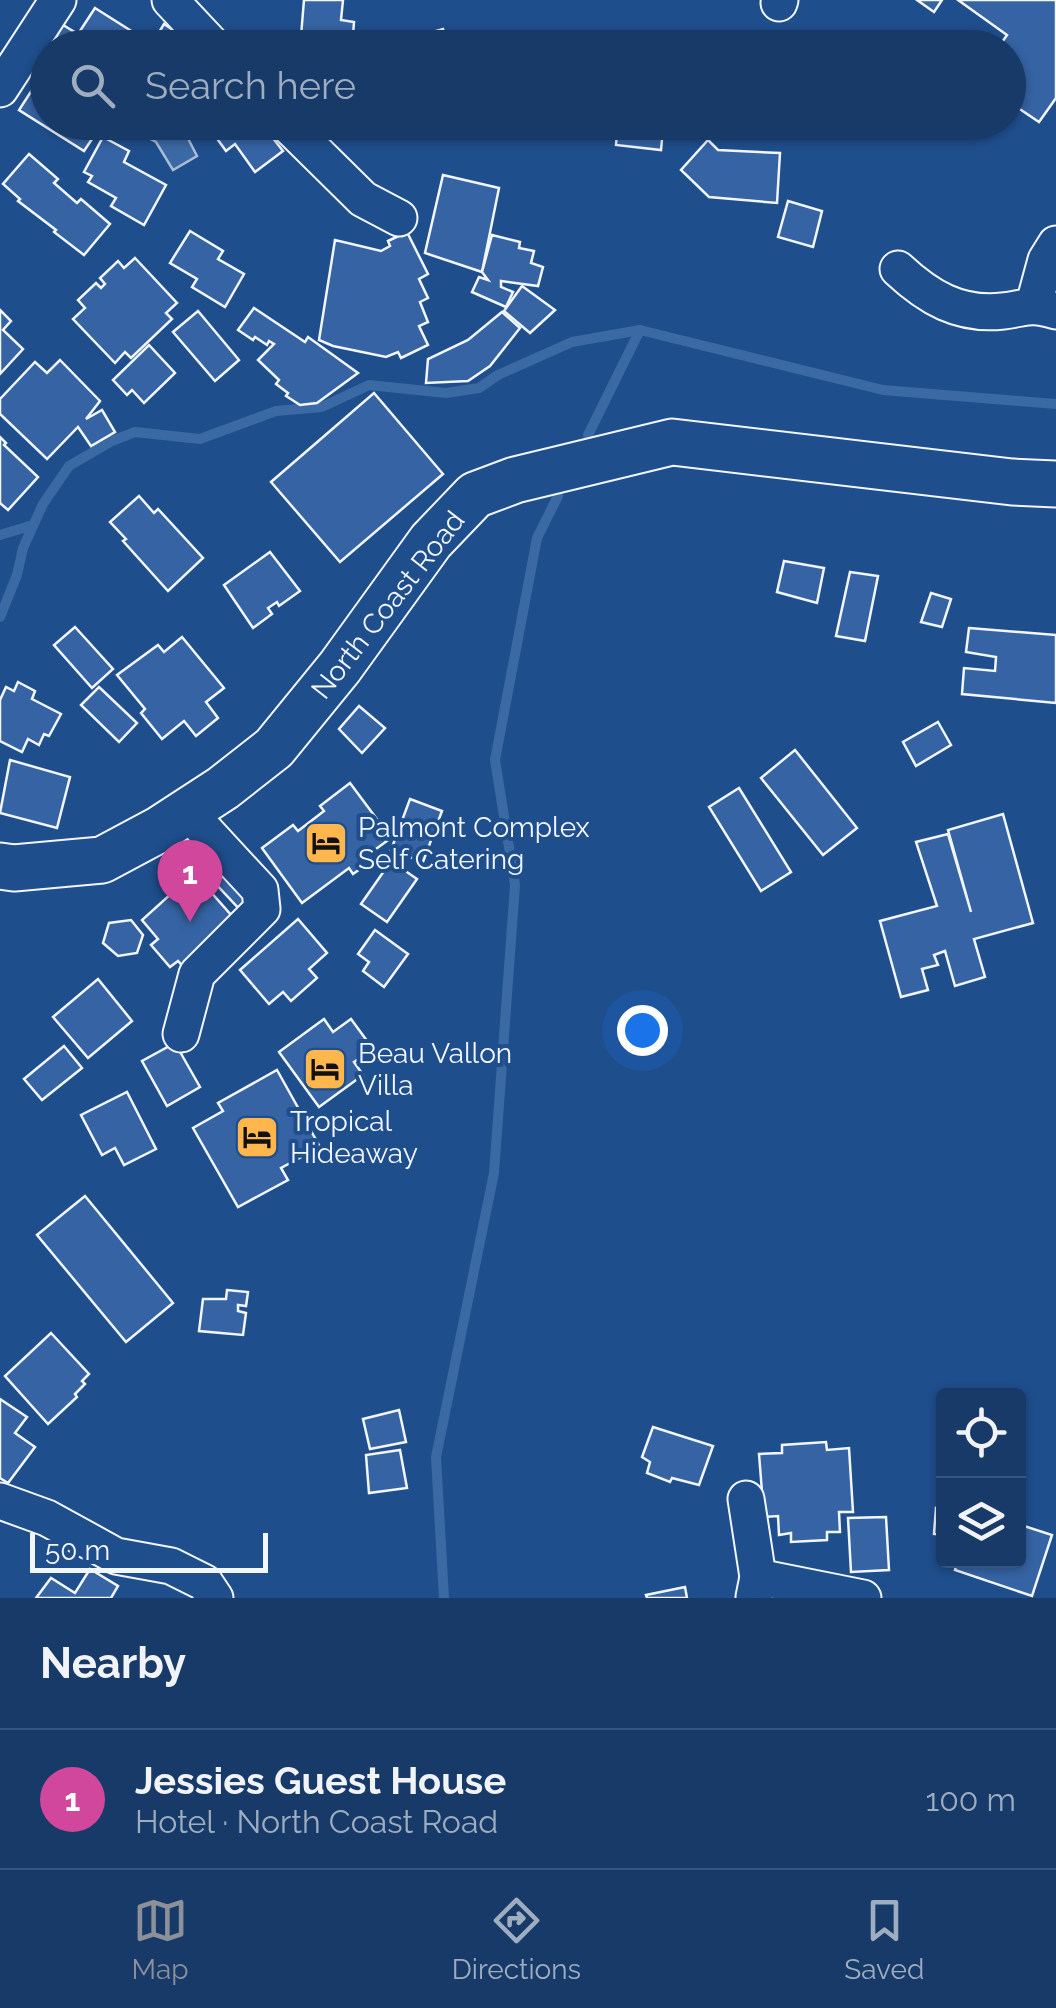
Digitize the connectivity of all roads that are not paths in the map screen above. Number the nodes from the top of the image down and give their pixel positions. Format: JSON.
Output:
{"nodes":[{"id":1,"x":58,"y":0,"type":"edge"},
{"id":2,"x":170,"y":0,"type":"edge"},
{"id":3,"x":38,"y":30,"type":"edge"},
{"id":4,"x":198,"y":30,"type":"edge"},
{"id":5,"x":30,"y":43,"type":"edge"},
{"id":6,"x":0,"y":89,"type":"edge"},
{"id":7,"x":303,"y":140,"type":"edge"},
{"id":8,"x":399,"y":218,"type":"dead end"},
{"id":9,"x":1056,"y":244,"type":"edge"},
{"id":10,"x":898,"y":268,"type":"dead end"},
{"id":11,"x":1045,"y":308,"type":"edge"},
{"id":12,"x":1056,"y":484,"type":"edge"},
{"id":13,"x":188,"y":811,"type":"junction"},
{"id":14,"x":0,"y":866,"type":"edge"},
{"id":15,"x":181,"y":1034,"type":"dead end"},
{"id":16,"x":746,"y":1499,"type":"dead end"},
{"id":17,"x":0,"y":1502,"type":"edge"},
{"id":18,"x":756,"y":1588,"type":"edge"},
{"id":19,"x":214,"y":1598,"type":"edge"},
{"id":20,"x":864,"y":1598,"type":"edge"}],
"edges":[{"from":1,"to":3,"type":"street"},
{"from":2,"to":4,"type":"street"},
{"from":5,"to":6,"type":"street"},
{"from":7,"to":8,"type":"street"},
{"from":9,"to":11,"type":"street"},
{"from":10,"to":11,"type":"street"},
{"from":12,"to":13,"type":"main road","name":"North Coast Road"},
{"from":13,"to":14,"type":"main road","name":"North Coast Road"},
{"from":13,"to":15,"type":"street"},
{"from":16,"to":18,"type":"street"},
{"from":17,"to":19,"type":"street"},
{"from":18,"to":20,"type":"street"}]}
